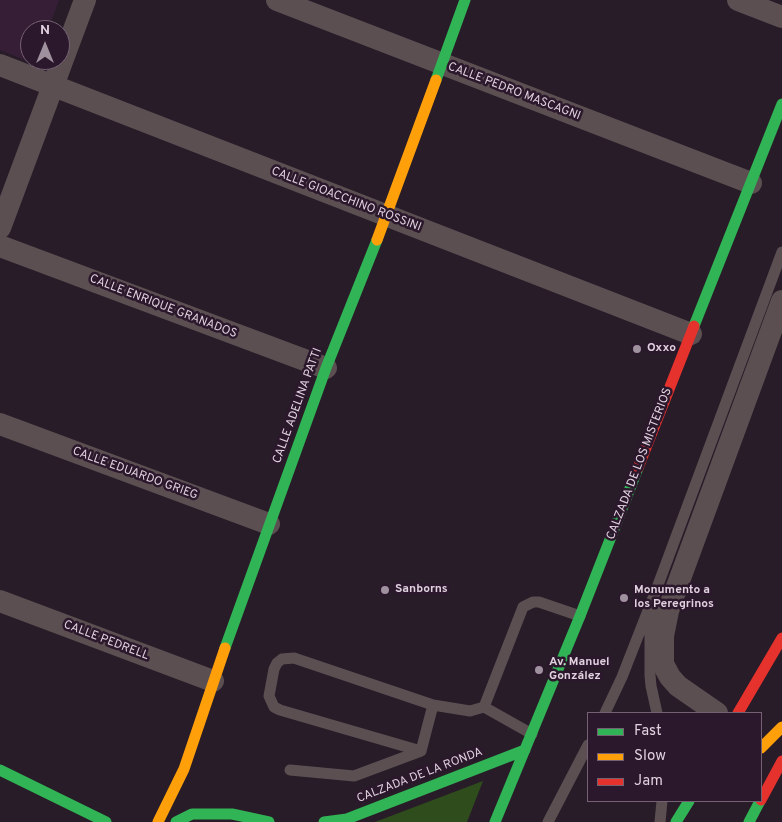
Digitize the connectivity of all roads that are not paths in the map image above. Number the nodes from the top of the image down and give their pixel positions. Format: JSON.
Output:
{"nodes":[{"id":1,"x":85,"y":0,"type":"edge"},
{"id":2,"x":277,"y":0,"type":"edge"},
{"id":3,"x":465,"y":0,"type":"edge"},
{"id":4,"x":738,"y":0,"type":"edge"},
{"id":5,"x":782,"y":17,"type":"edge"},
{"id":6,"x":442,"y":64,"type":"junction"},
{"id":7,"x":0,"y":65,"type":"edge"},
{"id":8,"x":53,"y":85,"type":"junction"},
{"id":9,"x":782,"y":104,"type":"edge"},
{"id":10,"x":751,"y":183,"type":"junction"},
{"id":11,"x":387,"y":216,"type":"junction"},
{"id":12,"x":0,"y":228,"type":"edge"},
{"id":13,"x":0,"y":246,"type":"edge"},
{"id":14,"x":782,"y":252,"type":"edge"},
{"id":15,"x":782,"y":301,"type":"edge"},
{"id":16,"x":691,"y":334,"type":"junction"},
{"id":17,"x":326,"y":368,"type":"junction"},
{"id":18,"x":0,"y":424,"type":"edge"},
{"id":19,"x":269,"y":524,"type":"junction"},
{"id":20,"x":658,"y":585,"type":"junction"},
{"id":21,"x":0,"y":601,"type":"edge"},
{"id":22,"x":580,"y":616,"type":"junction"},
{"id":23,"x":782,"y":638,"type":"edge"},
{"id":24,"x":213,"y":681,"type":"junction"},
{"id":25,"x":433,"y":705,"type":"junction"},
{"id":26,"x":484,"y":707,"type":"junction"},
{"id":27,"x":605,"y":712,"type":"edge"},
{"id":28,"x":657,"y":712,"type":"edge"},
{"id":29,"x":716,"y":712,"type":"edge"},
{"id":30,"x":739,"y":712,"type":"edge"},
{"id":31,"x":782,"y":727,"type":"edge"},
{"id":32,"x":532,"y":734,"type":"junction"},
{"id":33,"x":587,"y":747,"type":"edge"},
{"id":34,"x":762,"y":747,"type":"edge"},
{"id":35,"x":524,"y":750,"type":"junction"},
{"id":36,"x":421,"y":751,"type":"junction"},
{"id":37,"x":782,"y":761,"type":"edge"},
{"id":38,"x":0,"y":770,"type":"edge"},
{"id":39,"x":290,"y":770,"type":"dead end"},
{"id":40,"x":762,"y":798,"type":"edge"},
{"id":41,"x":662,"y":802,"type":"edge"},
{"id":42,"x":688,"y":802,"type":"edge"},
{"id":43,"x":697,"y":802,"type":"edge"},
{"id":44,"x":760,"y":802,"type":"edge"},
{"id":45,"x":679,"y":818,"type":"edge"},
{"id":46,"x":106,"y":822,"type":"edge"},
{"id":47,"x":158,"y":822,"type":"edge"},
{"id":48,"x":176,"y":822,"type":"edge"},
{"id":49,"x":269,"y":822,"type":"edge"},
{"id":50,"x":324,"y":822,"type":"edge"},
{"id":51,"x":495,"y":822,"type":"edge"},
{"id":52,"x":548,"y":822,"type":"edge"},
{"id":53,"x":660,"y":822,"type":"edge"},
{"id":54,"x":749,"y":822,"type":"edge"}],
"edges":[{"from":1,"to":8,"type":"street"},
{"from":2,"to":6,"type":"street","name":"CALLE PEDRO MASCAGNI"},
{"from":3,"to":6,"type":"street","name":"CALLE ADELINA PATTI"},
{"from":4,"to":5,"type":"street"},
{"from":6,"to":10,"type":"street","name":"CALLE PEDRO MASCAGNI"},
{"from":6,"to":11,"type":"street","name":"CALLE ADELINA PATTI"},
{"from":7,"to":8,"type":"street","name":"CALLE GIOACCHINO ROSSINI"},
{"from":8,"to":11,"type":"street","name":"CALLE GIOACCHINO ROSSINI"},
{"from":8,"to":12,"type":"street"},
{"from":9,"to":10,"type":"street","name":"CALZADA DE LOS MISTERIOS"},
{"from":10,"to":16,"type":"street","name":"CALZADA DE LOS MISTERIOS"},
{"from":11,"to":16,"type":"street","name":"CALLE GIOACCHINO ROSSINI"},
{"from":11,"to":17,"type":"street","name":"CALLE ADELINA PATTI"},
{"from":13,"to":17,"type":"street","name":"CALLE ENRIQUE GRANADOS"},
{"from":14,"to":20,"type":"lane"},
{"from":15,"to":29,"type":"street"},
{"from":16,"to":22,"type":"street","name":"CALZADA DE LOS MISTERIOS"},
{"from":17,"to":19,"type":"street","name":"CALLE ADELINA PATTI"},
{"from":18,"to":19,"type":"street","name":"CALLE EDUARDO GRIEG"},
{"from":19,"to":24,"type":"street","name":"CALLE ADELINA PATTI"},
{"from":20,"to":27,"type":"lane"},
{"from":20,"to":28,"type":"lane"},
{"from":21,"to":24,"type":"street","name":"CALLE PEDRELL"},
{"from":22,"to":26,"type":"lane"},
{"from":22,"to":32,"type":"street","name":"CALZADA DE LOS MISTERIOS"},
{"from":23,"to":30,"type":"street"},
{"from":24,"to":47,"type":"street","name":"CALLE ADELINA PATTI"},
{"from":25,"to":26,"type":"lane"},
{"from":25,"to":36,"type":"lane"},
{"from":25,"to":36,"type":"lane"},
{"from":26,"to":32,"type":"lane"},
{"from":31,"to":34,"type":"street"},
{"from":32,"to":35,"type":"street","name":"CALZADA DE LOS MISTERIOS"},
{"from":33,"to":52,"type":"lane"},
{"from":35,"to":50,"type":"street","name":"CALZADA DE LA RONDA"},
{"from":35,"to":51,"type":"street","name":"CALZADA DE LOS MISTERIOS"},
{"from":36,"to":39,"type":"lane"},
{"from":37,"to":40,"type":"street"},
{"from":38,"to":46,"type":"street"},
{"from":41,"to":53,"type":"lane"},
{"from":42,"to":45,"type":"street"},
{"from":43,"to":45,"type":"street"},
{"from":44,"to":54,"type":"street"},
{"from":48,"to":49,"type":"street"}]}
